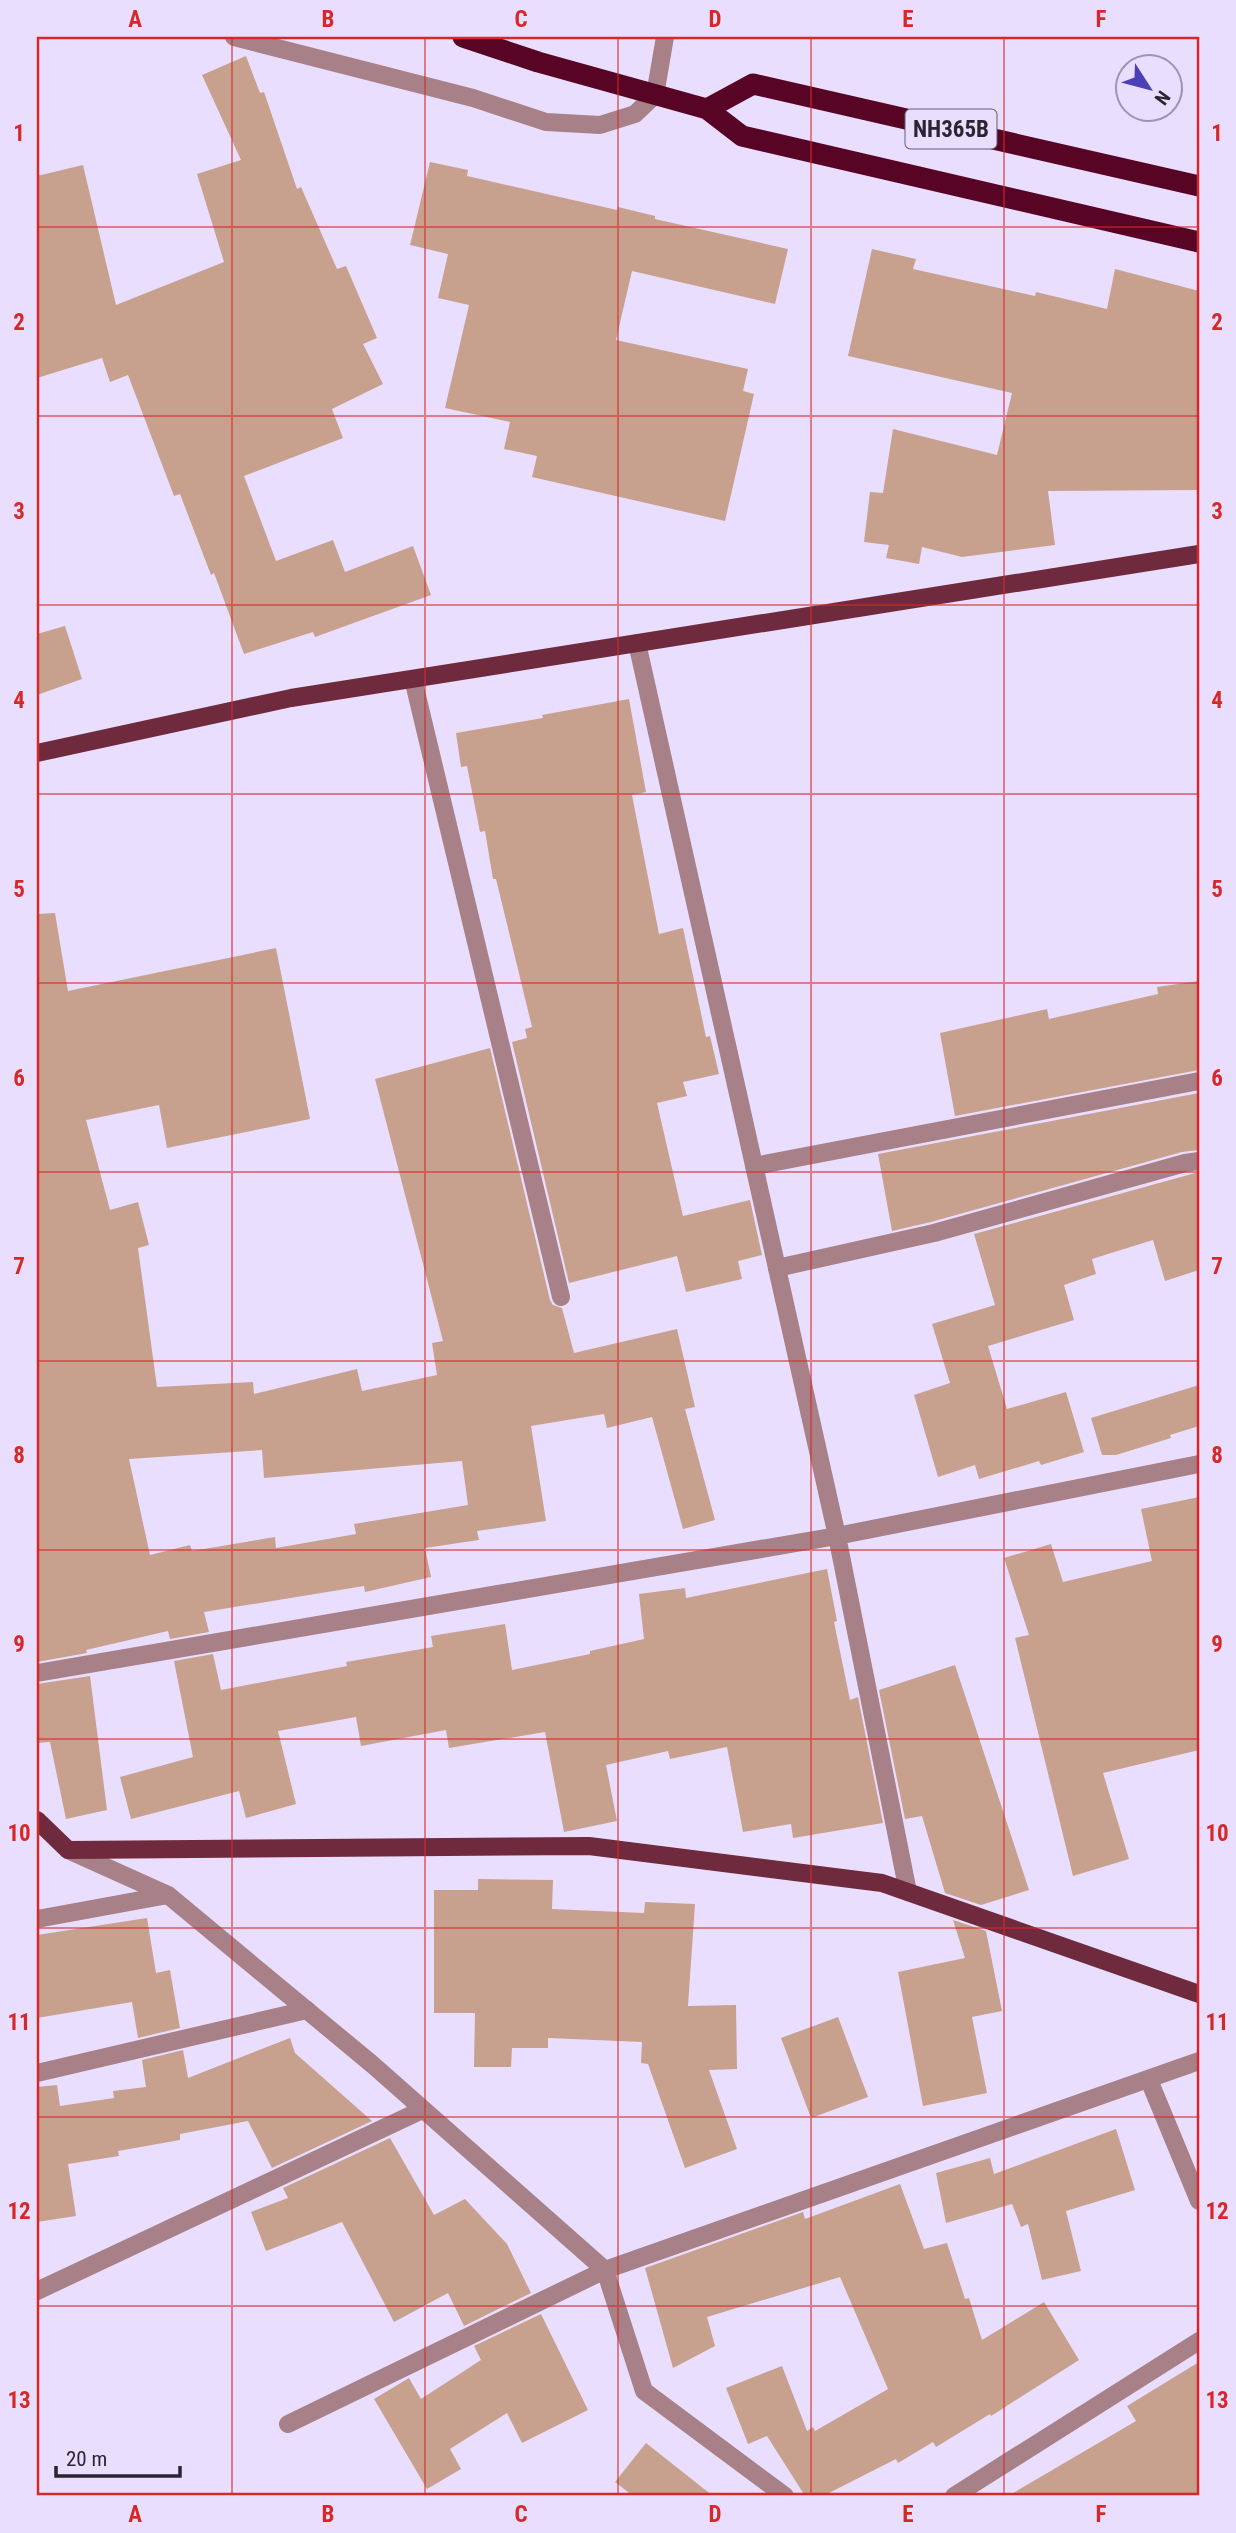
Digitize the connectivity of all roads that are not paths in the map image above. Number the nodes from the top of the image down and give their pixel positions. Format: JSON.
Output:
{"nodes":[{"id":1,"x":234,"y":37,"type":"edge"},
{"id":2,"x":463,"y":37,"type":"edge"},
{"id":3,"x":665,"y":37,"type":"edge"},
{"id":4,"x":655,"y":95,"type":"junction"},
{"id":5,"x":707,"y":109,"type":"junction"},
{"id":6,"x":1199,"y":186,"type":"edge"},
{"id":7,"x":1199,"y":242,"type":"edge"},
{"id":8,"x":1199,"y":554,"type":"edge"},
{"id":9,"x":637,"y":643,"type":"junction"},
{"id":10,"x":414,"y":679,"type":"junction"},
{"id":11,"x":37,"y":752,"type":"edge"},
{"id":12,"x":1199,"y":1081,"type":"edge"},
{"id":13,"x":1199,"y":1161,"type":"edge"},
{"id":14,"x":754,"y":1166,"type":"junction"},
{"id":15,"x":777,"y":1268,"type":"junction"},
{"id":16,"x":561,"y":1297,"type":"dead end"},
{"id":17,"x":1199,"y":1464,"type":"edge"},
{"id":18,"x":837,"y":1536,"type":"junction"},
{"id":19,"x":37,"y":1673,"type":"edge"},
{"id":20,"x":37,"y":1819,"type":"edge"},
{"id":21,"x":68,"y":1850,"type":"junction"},
{"id":22,"x":908,"y":1892,"type":"junction"},
{"id":23,"x":168,"y":1895,"type":"junction"},
{"id":24,"x":37,"y":1919,"type":"edge"},
{"id":25,"x":1199,"y":1994,"type":"edge"},
{"id":26,"x":307,"y":2010,"type":"junction"},
{"id":27,"x":1199,"y":2061,"type":"edge"},
{"id":28,"x":37,"y":2073,"type":"edge"},
{"id":29,"x":1149,"y":2080,"type":"junction"},
{"id":30,"x":422,"y":2110,"type":"junction"},
{"id":31,"x":1199,"y":2201,"type":"edge"},
{"id":32,"x":605,"y":2270,"type":"junction"},
{"id":33,"x":37,"y":2291,"type":"edge"},
{"id":34,"x":1199,"y":2341,"type":"edge"},
{"id":35,"x":288,"y":2424,"type":"dead end"},
{"id":36,"x":785,"y":2496,"type":"edge"},
{"id":37,"x":954,"y":2496,"type":"edge"}],
"edges":[{"from":1,"to":4,"type":"street"},
{"from":2,"to":4,"type":"highway"},
{"from":3,"to":4,"type":"street"},
{"from":4,"to":5,"type":"highway"},
{"from":5,"to":6,"type":"highway","number":"NH365B"},
{"from":5,"to":7,"type":"highway"},
{"from":8,"to":9,"type":"main road"},
{"from":9,"to":10,"type":"main road"},
{"from":9,"to":14,"type":"street"},
{"from":10,"to":11,"type":"main road"},
{"from":10,"to":16,"type":"street"},
{"from":12,"to":14,"type":"street"},
{"from":13,"to":15,"type":"street"},
{"from":14,"to":15,"type":"street"},
{"from":15,"to":18,"type":"street"},
{"from":17,"to":18,"type":"street"},
{"from":18,"to":19,"type":"street"},
{"from":18,"to":22,"type":"street"},
{"from":20,"to":21,"type":"main road"},
{"from":21,"to":22,"type":"main road"},
{"from":21,"to":23,"type":"street"},
{"from":22,"to":25,"type":"main road"},
{"from":23,"to":24,"type":"street"},
{"from":23,"to":26,"type":"street"},
{"from":26,"to":28,"type":"street"},
{"from":26,"to":30,"type":"street"},
{"from":27,"to":29,"type":"street"},
{"from":29,"to":31,"type":"street"},
{"from":29,"to":32,"type":"street"},
{"from":30,"to":32,"type":"street"},
{"from":30,"to":33,"type":"street"},
{"from":32,"to":35,"type":"street"},
{"from":32,"to":36,"type":"street"},
{"from":34,"to":37,"type":"street"}]}
